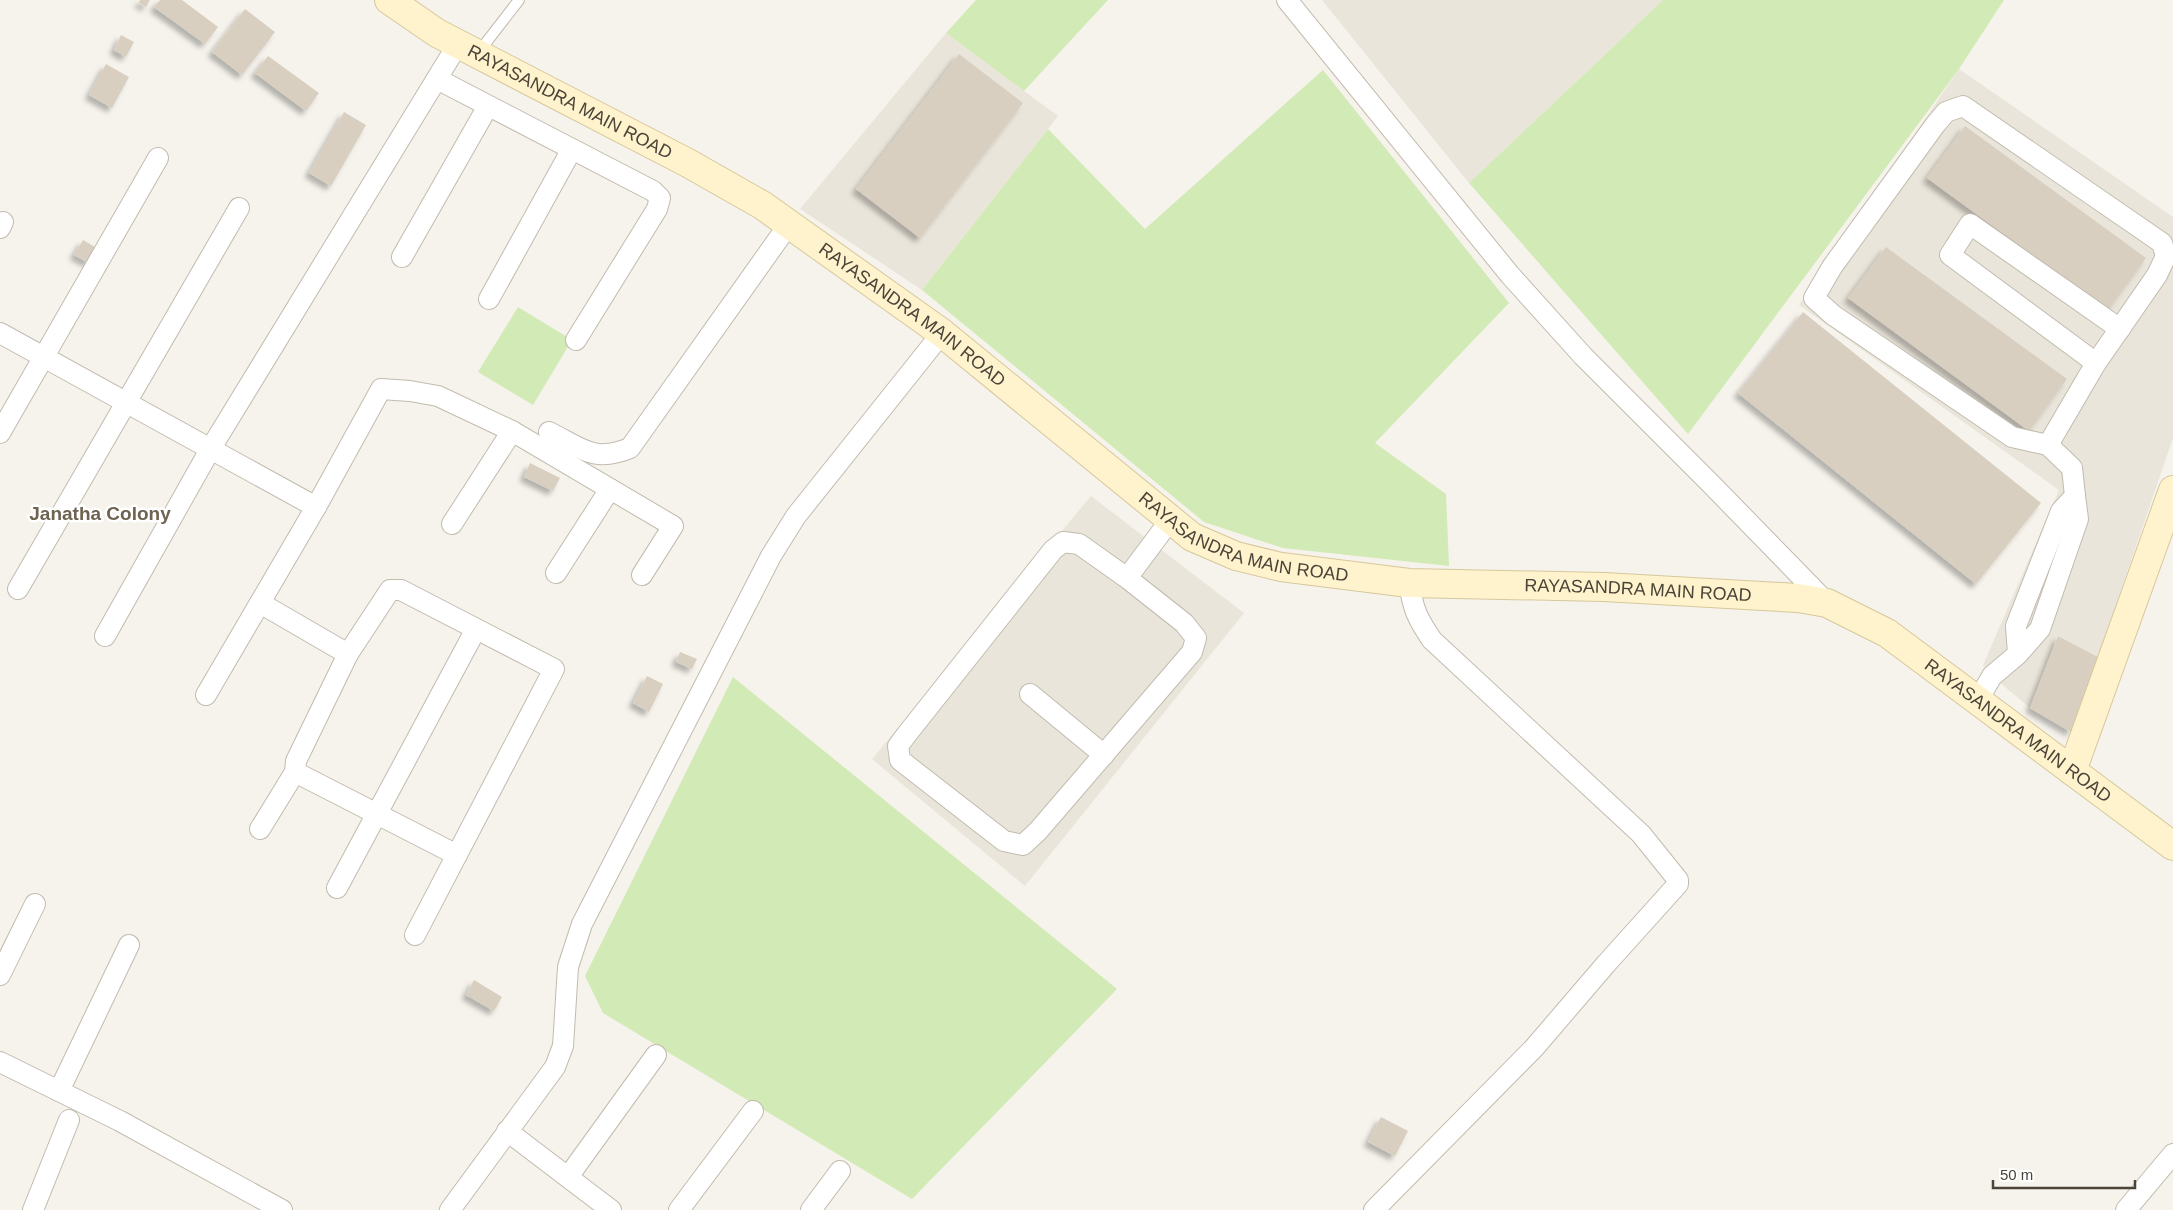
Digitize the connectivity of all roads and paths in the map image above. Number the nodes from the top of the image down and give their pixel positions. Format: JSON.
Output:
{"nodes":[{"id":1,"x":389,"y":0,"type":"edge"},
{"id":2,"x":519,"y":0,"type":"edge"},
{"id":3,"x":1287,"y":0,"type":"edge"},
{"id":4,"x":468,"y":49,"type":"junction"},
{"id":5,"x":436,"y":79,"type":"junction"},
{"id":6,"x":488,"y":106,"type":"junction"},
{"id":7,"x":572,"y":149,"type":"junction"},
{"id":8,"x":158,"y":158,"type":"dead end"},
{"id":9,"x":239,"y":208,"type":"dead end"},
{"id":10,"x":789,"y":224,"type":"junction"},
{"id":11,"x":402,"y":257,"type":"dead end"},
{"id":12,"x":489,"y":299,"type":"dead end"},
{"id":13,"x":2120,"y":329,"type":"junction"},
{"id":14,"x":0,"y":332,"type":"edge"},
{"id":15,"x":942,"y":333,"type":"junction"},
{"id":16,"x":576,"y":340,"type":"dead end"},
{"id":17,"x":43,"y":355,"type":"junction"},
{"id":18,"x":2096,"y":363,"type":"junction"},
{"id":19,"x":127,"y":401,"type":"junction"},
{"id":20,"x":512,"y":431,"type":"junction"},
{"id":21,"x":549,"y":432,"type":"dead end"},
{"id":22,"x":0,"y":433,"type":"edge"},
{"id":23,"x":2048,"y":445,"type":"junction"},
{"id":24,"x":211,"y":448,"type":"junction"},
{"id":25,"x":610,"y":489,"type":"junction"},
{"id":26,"x":2173,"y":490,"type":"edge"},
{"id":27,"x":316,"y":507,"type":"junction"},
{"id":28,"x":1171,"y":519,"type":"junction"},
{"id":29,"x":452,"y":524,"type":"dead end"},
{"id":30,"x":556,"y":573,"type":"dead end"},
{"id":31,"x":642,"y":575,"type":"dead end"},
{"id":32,"x":1127,"y":578,"type":"junction"},
{"id":33,"x":1409,"y":583,"type":"junction"},
{"id":34,"x":18,"y":589,"type":"dead end"},
{"id":35,"x":260,"y":604,"type":"junction"},
{"id":36,"x":1828,"y":604,"type":"junction"},
{"id":37,"x":476,"y":628,"type":"junction"},
{"id":38,"x":106,"y":636,"type":"dead end"},
{"id":39,"x":348,"y":654,"type":"junction"},
{"id":40,"x":1030,"y":694,"type":"dead end"},
{"id":41,"x":206,"y":695,"type":"dead end"},
{"id":42,"x":1978,"y":700,"type":"junction"},
{"id":43,"x":1104,"y":755,"type":"junction"},
{"id":44,"x":2072,"y":770,"type":"junction"},
{"id":45,"x":295,"y":772,"type":"junction"},
{"id":46,"x":377,"y":814,"type":"junction"},
{"id":47,"x":260,"y":829,"type":"dead end"},
{"id":48,"x":2173,"y":846,"type":"edge"},
{"id":49,"x":457,"y":854,"type":"junction"},
{"id":50,"x":338,"y":888,"type":"dead end"},
{"id":51,"x":35,"y":904,"type":"dead end"},
{"id":52,"x":415,"y":935,"type":"dead end"},
{"id":53,"x":129,"y":945,"type":"dead end"},
{"id":54,"x":0,"y":975,"type":"edge"},
{"id":55,"x":656,"y":1055,"type":"dead end"},
{"id":56,"x":0,"y":1062,"type":"edge"},
{"id":57,"x":59,"y":1091,"type":"junction"},
{"id":58,"x":753,"y":1111,"type":"dead end"},
{"id":59,"x":69,"y":1120,"type":"dead end"},
{"id":60,"x":507,"y":1131,"type":"junction"},
{"id":61,"x":2173,"y":1154,"type":"edge"},
{"id":62,"x":840,"y":1171,"type":"dead end"},
{"id":63,"x":568,"y":1177,"type":"junction"},
{"id":64,"x":33,"y":1210,"type":"edge"},
{"id":65,"x":282,"y":1210,"type":"edge"},
{"id":66,"x":450,"y":1210,"type":"edge"},
{"id":67,"x":611,"y":1210,"type":"edge"},
{"id":68,"x":679,"y":1210,"type":"edge"},
{"id":69,"x":811,"y":1210,"type":"edge"},
{"id":70,"x":1374,"y":1210,"type":"edge"},
{"id":71,"x":2126,"y":1210,"type":"edge"}],
"edges":[{"from":1,"to":4,"type":"street","name":"RAYASANDRA MAIN ROAD"},
{"from":2,"to":4,"type":"lane"},
{"from":3,"to":36,"type":"street"},
{"from":4,"to":5,"type":"street"},
{"from":4,"to":10,"type":"street","name":"RAYASANDRA MAIN ROAD"},
{"from":5,"to":6,"type":"street"},
{"from":5,"to":24,"type":"street"},
{"from":6,"to":7,"type":"street"},
{"from":6,"to":11,"type":"street"},
{"from":7,"to":12,"type":"street"},
{"from":7,"to":16,"type":"street"},
{"from":8,"to":17,"type":"street"},
{"from":9,"to":19,"type":"street"},
{"from":10,"to":15,"type":"street","name":"RAYASANDRA MAIN ROAD"},
{"from":10,"to":21,"type":"street"},
{"from":13,"to":18,"type":"street"},
{"from":13,"to":18,"type":"street"},
{"from":13,"to":23,"type":"street"},
{"from":14,"to":17,"type":"street"},
{"from":15,"to":28,"type":"street","name":"RAYASANDRA MAIN ROAD"},
{"from":15,"to":60,"type":"street"},
{"from":17,"to":19,"type":"street"},
{"from":17,"to":22,"type":"street"},
{"from":18,"to":23,"type":"street"},
{"from":19,"to":24,"type":"street"},
{"from":19,"to":34,"type":"street"},
{"from":20,"to":25,"type":"street"},
{"from":20,"to":27,"type":"street"},
{"from":20,"to":29,"type":"street"},
{"from":23,"to":42,"type":"street"},
{"from":24,"to":27,"type":"street"},
{"from":24,"to":38,"type":"street"},
{"from":25,"to":30,"type":"street"},
{"from":25,"to":31,"type":"street"},
{"from":26,"to":44,"type":"street"},
{"from":27,"to":35,"type":"street"},
{"from":28,"to":32,"type":"street"},
{"from":28,"to":33,"type":"street","name":"RAYASANDRA MAIN ROAD"},
{"from":32,"to":43,"type":"street"},
{"from":32,"to":43,"type":"street"},
{"from":33,"to":36,"type":"street","name":"RAYASANDRA MAIN ROAD"},
{"from":33,"to":70,"type":"street"},
{"from":35,"to":39,"type":"street"},
{"from":35,"to":41,"type":"street"},
{"from":36,"to":42,"type":"street","name":"RAYASANDRA MAIN ROAD"},
{"from":37,"to":39,"type":"street"},
{"from":37,"to":46,"type":"street"},
{"from":37,"to":49,"type":"street"},
{"from":39,"to":45,"type":"street"},
{"from":40,"to":43,"type":"street"},
{"from":42,"to":44,"type":"street","name":"RAYASANDRA MAIN ROAD"},
{"from":44,"to":48,"type":"street","name":"RAYASANDRA MAIN ROAD"},
{"from":45,"to":46,"type":"street"},
{"from":45,"to":47,"type":"street"},
{"from":46,"to":49,"type":"street"},
{"from":46,"to":50,"type":"street"},
{"from":49,"to":52,"type":"street"},
{"from":51,"to":54,"type":"street"},
{"from":53,"to":57,"type":"street"},
{"from":55,"to":63,"type":"street"},
{"from":56,"to":57,"type":"street"},
{"from":57,"to":65,"type":"street"},
{"from":58,"to":68,"type":"street"},
{"from":59,"to":64,"type":"street"},
{"from":60,"to":63,"type":"street"},
{"from":60,"to":66,"type":"street"},
{"from":61,"to":71,"type":"street"},
{"from":62,"to":69,"type":"street"},
{"from":63,"to":67,"type":"street"}]}
